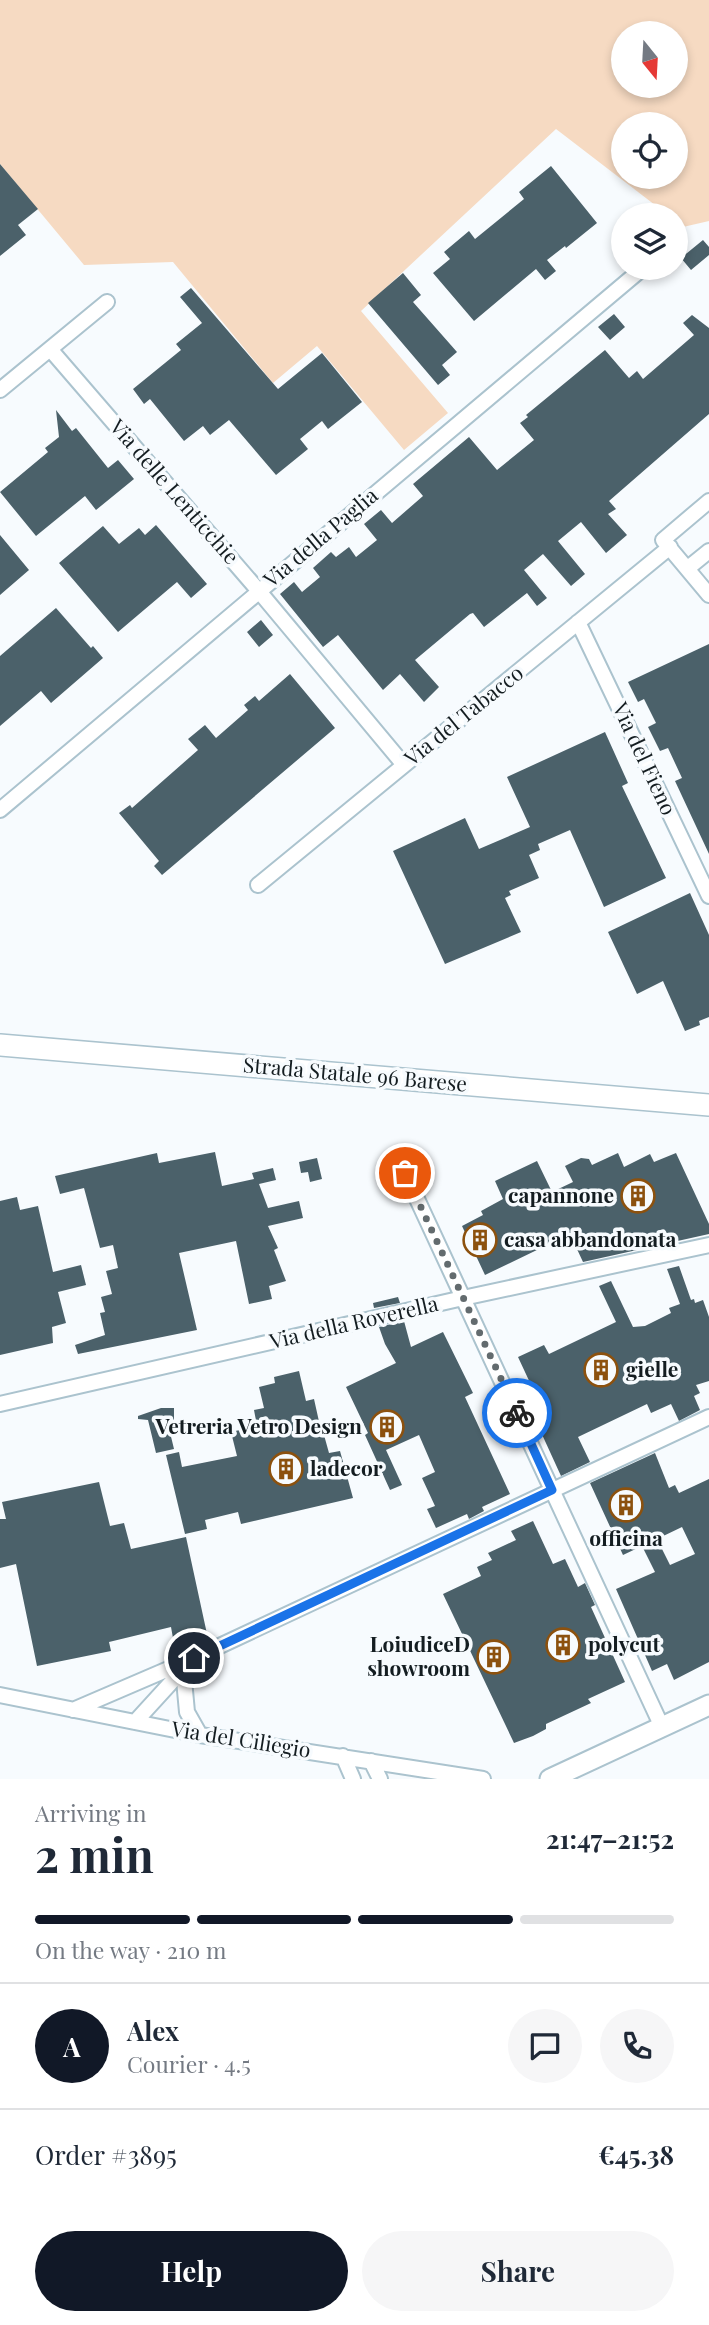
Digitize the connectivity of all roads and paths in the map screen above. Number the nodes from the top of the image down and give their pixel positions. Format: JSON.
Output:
{"nodes":[{"id":1,"x":629,"y":280,"type":"edge"},
{"id":2,"x":107,"y":302,"type":"dead end"},
{"id":3,"x":50,"y":349,"type":"junction"},
{"id":4,"x":0,"y":390,"type":"edge"},
{"id":5,"x":709,"y":501,"type":"edge"},
{"id":6,"x":666,"y":544,"type":"junction"},
{"id":7,"x":709,"y":551,"type":"edge"},
{"id":8,"x":688,"y":568,"type":"junction"},
{"id":9,"x":258,"y":590,"type":"junction"},
{"id":10,"x":709,"y":595,"type":"edge"},
{"id":11,"x":579,"y":622,"type":"junction"},
{"id":12,"x":404,"y":765,"type":"junction"},
{"id":13,"x":0,"y":810,"type":"edge"},
{"id":14,"x":258,"y":885,"type":"dead end"},
{"id":15,"x":709,"y":896,"type":"edge"},
{"id":16,"x":0,"y":1045,"type":"edge"},
{"id":17,"x":709,"y":1105,"type":"edge"},
{"id":18,"x":405,"y":1173,"type":"dead end"},
{"id":19,"x":709,"y":1245,"type":"edge"},
{"id":20,"x":463,"y":1298,"type":"junction"},
{"id":21,"x":0,"y":1404,"type":"edge"},
{"id":22,"x":709,"y":1417,"type":"edge"},
{"id":23,"x":552,"y":1490,"type":"junction"},
{"id":24,"x":194,"y":1658,"type":"junction"},
{"id":25,"x":183,"y":1670,"type":"junction"},
{"id":26,"x":0,"y":1695,"type":"edge"},
{"id":27,"x":709,"y":1705,"type":"edge"},
{"id":28,"x":73,"y":1710,"type":"junction"},
{"id":29,"x":135,"y":1722,"type":"junction"},
{"id":30,"x":662,"y":1727,"type":"junction"},
{"id":31,"x":200,"y":1735,"type":"junction"},
{"id":32,"x":343,"y":1756,"type":"junction"},
{"id":33,"x":371,"y":1761,"type":"junction"},
{"id":34,"x":577,"y":1773,"type":"edge"},
{"id":35,"x":353,"y":1779,"type":"edge"},
{"id":36,"x":380,"y":1779,"type":"edge"},
{"id":37,"x":483,"y":1779,"type":"edge"},
{"id":38,"x":550,"y":1779,"type":"edge"}],
"edges":[{"from":1,"to":9,"type":"street","name":"Via della Paglia"},
{"from":2,"to":3,"type":"street"},
{"from":3,"to":4,"type":"street"},
{"from":3,"to":9,"type":"street","name":"Via delle Lenticchie"},
{"from":5,"to":6,"type":"street","name":"Via del Tabacco"},
{"from":6,"to":8,"type":"street"},
{"from":6,"to":11,"type":"street","name":"Via del Tabacco"},
{"from":7,"to":8,"type":"street"},
{"from":8,"to":10,"type":"street"},
{"from":9,"to":12,"type":"street","name":"Via delle Lenticchie"},
{"from":9,"to":13,"type":"street","name":"Via della Paglia"},
{"from":11,"to":12,"type":"street","name":"Via del Tabacco"},
{"from":11,"to":15,"type":"street","name":"Via del Fieno"},
{"from":12,"to":14,"type":"street","name":"Via del Tabacco"},
{"from":16,"to":17,"type":"main road","name":"Strada Statale 96 Barese"},
{"from":18,"to":20,"type":"street"},
{"from":19,"to":20,"type":"street","name":"Via della Roverella"},
{"from":20,"to":21,"type":"street","name":"Via della Roverella"},
{"from":20,"to":23,"type":"street"},
{"from":22,"to":23,"type":"street"},
{"from":23,"to":24,"type":"street"},
{"from":23,"to":30,"type":"street"},
{"from":24,"to":25,"type":"street"},
{"from":24,"to":28,"type":"street"},
{"from":25,"to":29,"type":"street"},
{"from":25,"to":31,"type":"street"},
{"from":26,"to":28,"type":"street","name":"Via del Ciliegio"},
{"from":27,"to":30,"type":"main road"},
{"from":28,"to":29,"type":"street","name":"Via del Ciliegio"},
{"from":29,"to":31,"type":"street","name":"Via del Ciliegio"},
{"from":30,"to":34,"type":"main road"},
{"from":31,"to":32,"type":"street","name":"Via del Ciliegio"},
{"from":32,"to":33,"type":"street","name":"Via del Ciliegio"},
{"from":32,"to":35,"type":"street"},
{"from":33,"to":36,"type":"street"},
{"from":33,"to":37,"type":"street","name":"Via del Ciliegio"},
{"from":34,"to":38,"type":"main road"}]}
